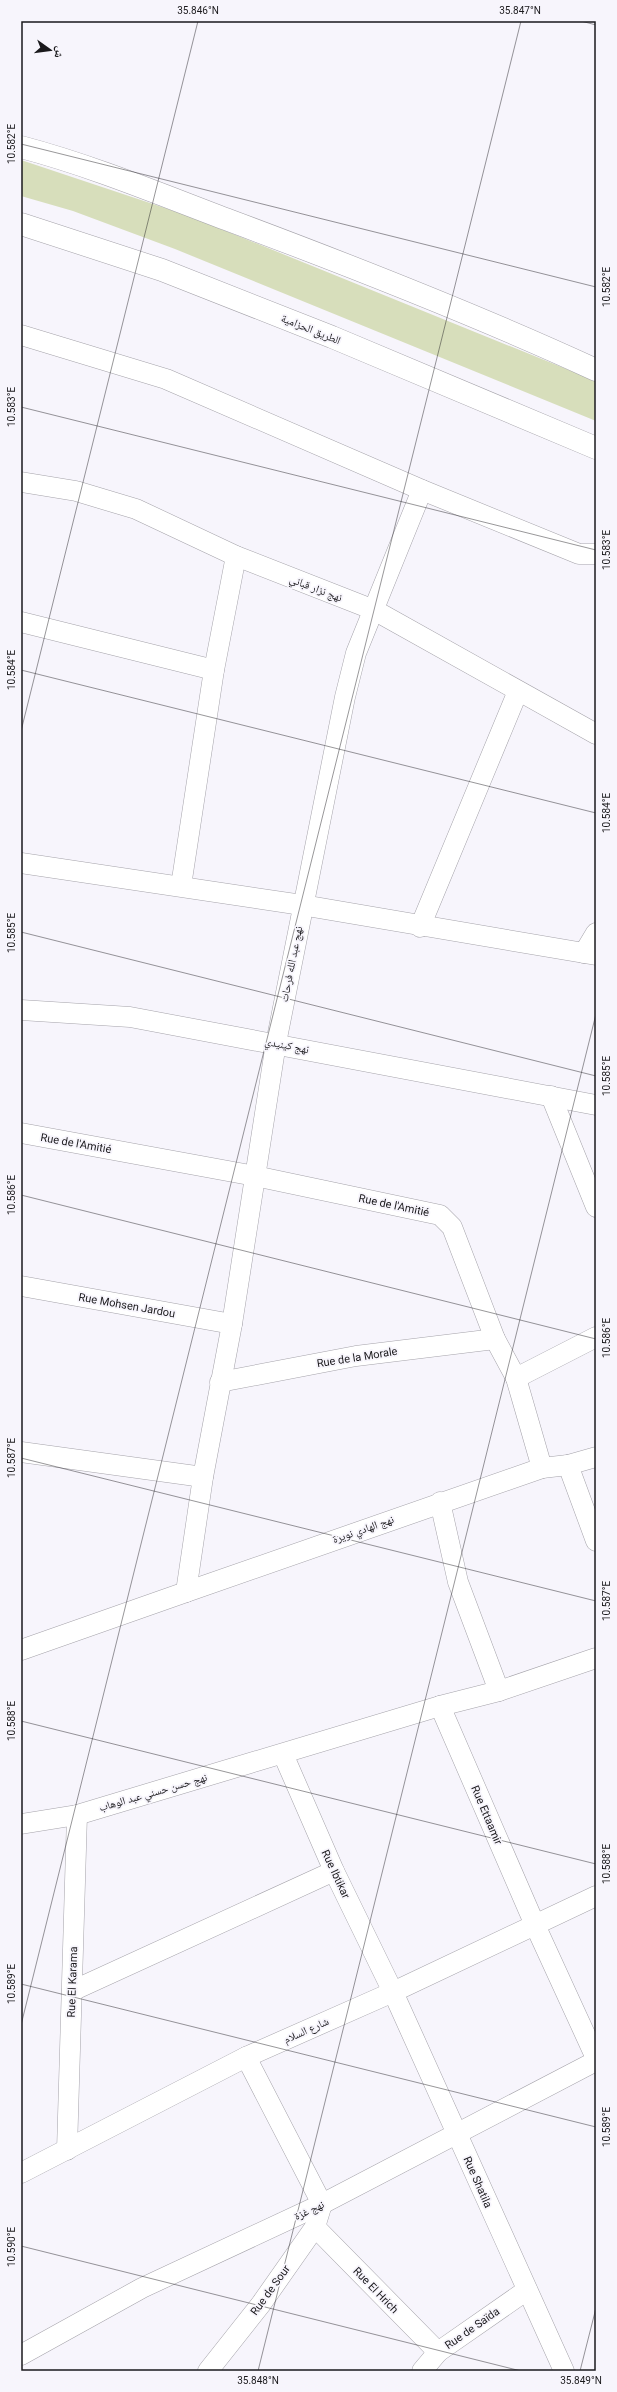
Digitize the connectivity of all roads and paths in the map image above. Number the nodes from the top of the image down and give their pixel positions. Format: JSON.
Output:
{"nodes":[{"id":1,"x":21,"y":147,"type":"edge"},
{"id":2,"x":21,"y":224,"type":"edge"},
{"id":3,"x":21,"y":335,"type":"edge"},
{"id":4,"x":596,"y":370,"type":"edge"},
{"id":5,"x":596,"y":448,"type":"edge"},
{"id":6,"x":21,"y":482,"type":"edge"},
{"id":7,"x":422,"y":490,"type":"junction"},
{"id":8,"x":596,"y":554,"type":"edge"},
{"id":9,"x":236,"y":556,"type":"junction"},
{"id":10,"x":374,"y":610,"type":"junction"},
{"id":11,"x":21,"y":622,"type":"edge"},
{"id":12,"x":214,"y":670,"type":"junction"},
{"id":13,"x":518,"y":691,"type":"junction"},
{"id":14,"x":596,"y":734,"type":"edge"},
{"id":15,"x":21,"y":863,"type":"edge"},
{"id":16,"x":181,"y":886,"type":"junction"},
{"id":17,"x":302,"y":905,"type":"junction"},
{"id":18,"x":420,"y":926,"type":"junction"},
{"id":19,"x":596,"y":933,"type":"edge"},
{"id":20,"x":590,"y":954,"type":"edge"},
{"id":21,"x":21,"y":1010,"type":"edge"},
{"id":22,"x":276,"y":1043,"type":"junction"},
{"id":23,"x":551,"y":1096,"type":"junction"},
{"id":24,"x":596,"y":1105,"type":"edge"},
{"id":25,"x":21,"y":1133,"type":"edge"},
{"id":26,"x":255,"y":1176,"type":"junction"},
{"id":27,"x":596,"y":1207,"type":"edge"},
{"id":28,"x":21,"y":1286,"type":"edge"},
{"id":29,"x":232,"y":1324,"type":"junction"},
{"id":30,"x":596,"y":1337,"type":"edge"},
{"id":31,"x":496,"y":1339,"type":"junction"},
{"id":32,"x":516,"y":1378,"type":"junction"},
{"id":33,"x":220,"y":1382,"type":"junction"},
{"id":34,"x":21,"y":1452,"type":"edge"},
{"id":35,"x":596,"y":1457,"type":"edge"},
{"id":36,"x":568,"y":1465,"type":"junction"},
{"id":37,"x":542,"y":1468,"type":"junction"},
{"id":38,"x":203,"y":1477,"type":"junction"},
{"id":39,"x":440,"y":1502,"type":"junction"},
{"id":40,"x":596,"y":1540,"type":"edge"},
{"id":41,"x":186,"y":1592,"type":"junction"},
{"id":42,"x":21,"y":1650,"type":"edge"},
{"id":43,"x":596,"y":1658,"type":"edge"},
{"id":44,"x":498,"y":1691,"type":"junction"},
{"id":45,"x":440,"y":1706,"type":"junction"},
{"id":46,"x":283,"y":1754,"type":"junction"},
{"id":47,"x":77,"y":1814,"type":"junction"},
{"id":48,"x":21,"y":1824,"type":"edge"},
{"id":49,"x":334,"y":1871,"type":"junction"},
{"id":50,"x":596,"y":1896,"type":"edge"},
{"id":51,"x":535,"y":1925,"type":"junction"},
{"id":52,"x":72,"y":1991,"type":"junction"},
{"id":53,"x":393,"y":1992,"type":"junction"},
{"id":54,"x":246,"y":2057,"type":"junction"},
{"id":55,"x":596,"y":2058,"type":"edge"},
{"id":56,"x":596,"y":2061,"type":"edge"},
{"id":57,"x":457,"y":2134,"type":"junction"},
{"id":58,"x":67,"y":2150,"type":"junction"},
{"id":59,"x":21,"y":2173,"type":"edge"},
{"id":60,"x":322,"y":2204,"type":"junction"},
{"id":61,"x":315,"y":2227,"type":"junction"},
{"id":62,"x":527,"y":2290,"type":"junction"},
{"id":63,"x":438,"y":2352,"type":"junction"},
{"id":64,"x":21,"y":2356,"type":"edge"},
{"id":65,"x":208,"y":2371,"type":"edge"},
{"id":66,"x":422,"y":2371,"type":"edge"},
{"id":67,"x":564,"y":2371,"type":"edge"}],
"edges":[{"from":1,"to":4,"type":"highway"},
{"from":2,"to":5,"type":"highway","name":"الطريق الحزامية"},
{"from":3,"to":7,"type":"street"},
{"from":6,"to":9,"type":"street","name":"نهج نزار قباني"},
{"from":7,"to":8,"type":"street"},
{"from":7,"to":10,"type":"street","name":"نهج عبد الله فرحات"},
{"from":9,"to":10,"type":"street","name":"نهج نزار قباني"},
{"from":9,"to":12,"type":"street"},
{"from":10,"to":13,"type":"street","name":"نهج نزار قباني"},
{"from":10,"to":17,"type":"street","name":"نهج عبد الله فرحات"},
{"from":11,"to":12,"type":"street"},
{"from":12,"to":16,"type":"street"},
{"from":13,"to":14,"type":"street","name":"نهج نزار قباني"},
{"from":13,"to":18,"type":"street"},
{"from":15,"to":16,"type":"street"},
{"from":16,"to":17,"type":"street"},
{"from":17,"to":18,"type":"street"},
{"from":17,"to":22,"type":"street","name":"نهج عبد الله فرحات"},
{"from":18,"to":20,"type":"street"},
{"from":19,"to":20,"type":"street"},
{"from":21,"to":22,"type":"street","name":"نهج كينيدي"},
{"from":22,"to":23,"type":"street","name":"نهج كينيدي"},
{"from":22,"to":26,"type":"street","name":"نهج عبد الله فرحات"},
{"from":23,"to":24,"type":"street","name":"نهج كينيدي"},
{"from":23,"to":27,"type":"street"},
{"from":25,"to":26,"type":"street","name":"Rue de l'Amitié"},
{"from":26,"to":29,"type":"street","name":"نهج عبد الله فرحات"},
{"from":26,"to":31,"type":"street","name":"Rue de l'Amitié"},
{"from":28,"to":29,"type":"street","name":"Rue Mohsen Jardou"},
{"from":29,"to":33,"type":"street","name":"نهج عبد الله فرحات"},
{"from":30,"to":32,"type":"street"},
{"from":31,"to":32,"type":"street","name":"Rue de l'Amitié"},
{"from":31,"to":33,"type":"street","name":"Rue de la Morale"},
{"from":32,"to":37,"type":"street","name":"Rue de l'Amitié"},
{"from":33,"to":38,"type":"street","name":"نهج عبد الله فرحات"},
{"from":34,"to":38,"type":"street"},
{"from":35,"to":36,"type":"street"},
{"from":36,"to":37,"type":"street"},
{"from":36,"to":40,"type":"street"},
{"from":37,"to":39,"type":"street","name":"نهج الهادي نويرة"},
{"from":38,"to":41,"type":"street","name":"نهج عبد الله فرحات"},
{"from":39,"to":41,"type":"street","name":"نهج الهادي نويرة"},
{"from":39,"to":44,"type":"street"},
{"from":41,"to":42,"type":"street","name":"نهج الهادي نويرة"},
{"from":43,"to":44,"type":"street","name":"نهج حسن حسني عبد الوهاب"},
{"from":44,"to":45,"type":"street","name":"نهج حسن حسني عبد الوهاب"},
{"from":45,"to":46,"type":"street","name":"نهج حسن حسني عبد الوهاب"},
{"from":45,"to":51,"type":"street","name":"Rue Ettaamir"},
{"from":46,"to":47,"type":"street","name":"نهج حسن حسني عبد الوهاب"},
{"from":46,"to":49,"type":"street","name":"Rue Ibtikar"},
{"from":47,"to":48,"type":"street","name":"نهج حسن حسني عبد الوهاب"},
{"from":47,"to":52,"type":"street","name":"Rue El Karama"},
{"from":49,"to":52,"type":"street"},
{"from":49,"to":53,"type":"street","name":"Rue Ibtikar"},
{"from":50,"to":51,"type":"street","name":"شارع السلام"},
{"from":51,"to":53,"type":"street","name":"شارع السلام"},
{"from":51,"to":55,"type":"street","name":"Rue Ettaamir"},
{"from":52,"to":58,"type":"street","name":"Rue El Karama"},
{"from":53,"to":54,"type":"street","name":"شارع السلام"},
{"from":53,"to":57,"type":"street","name":"Rue Shatila"},
{"from":54,"to":58,"type":"street","name":"شارع السلام"},
{"from":54,"to":60,"type":"street"},
{"from":56,"to":57,"type":"street","name":"نهج غزة"},
{"from":57,"to":60,"type":"street","name":"نهج غزة"},
{"from":57,"to":62,"type":"street","name":"Rue Shatila"},
{"from":58,"to":59,"type":"street","name":"شارع السلام"},
{"from":60,"to":61,"type":"street","name":"Rue de Sour"},
{"from":60,"to":64,"type":"street","name":"نهج غزة"},
{"from":61,"to":63,"type":"street","name":"Rue El Hrich"},
{"from":61,"to":65,"type":"street","name":"Rue de Sour"},
{"from":62,"to":63,"type":"street","name":"Rue de Saïda"},
{"from":62,"to":67,"type":"street","name":"Rue Shatila"},
{"from":63,"to":66,"type":"street","name":"Rue de Saïda"}]}
